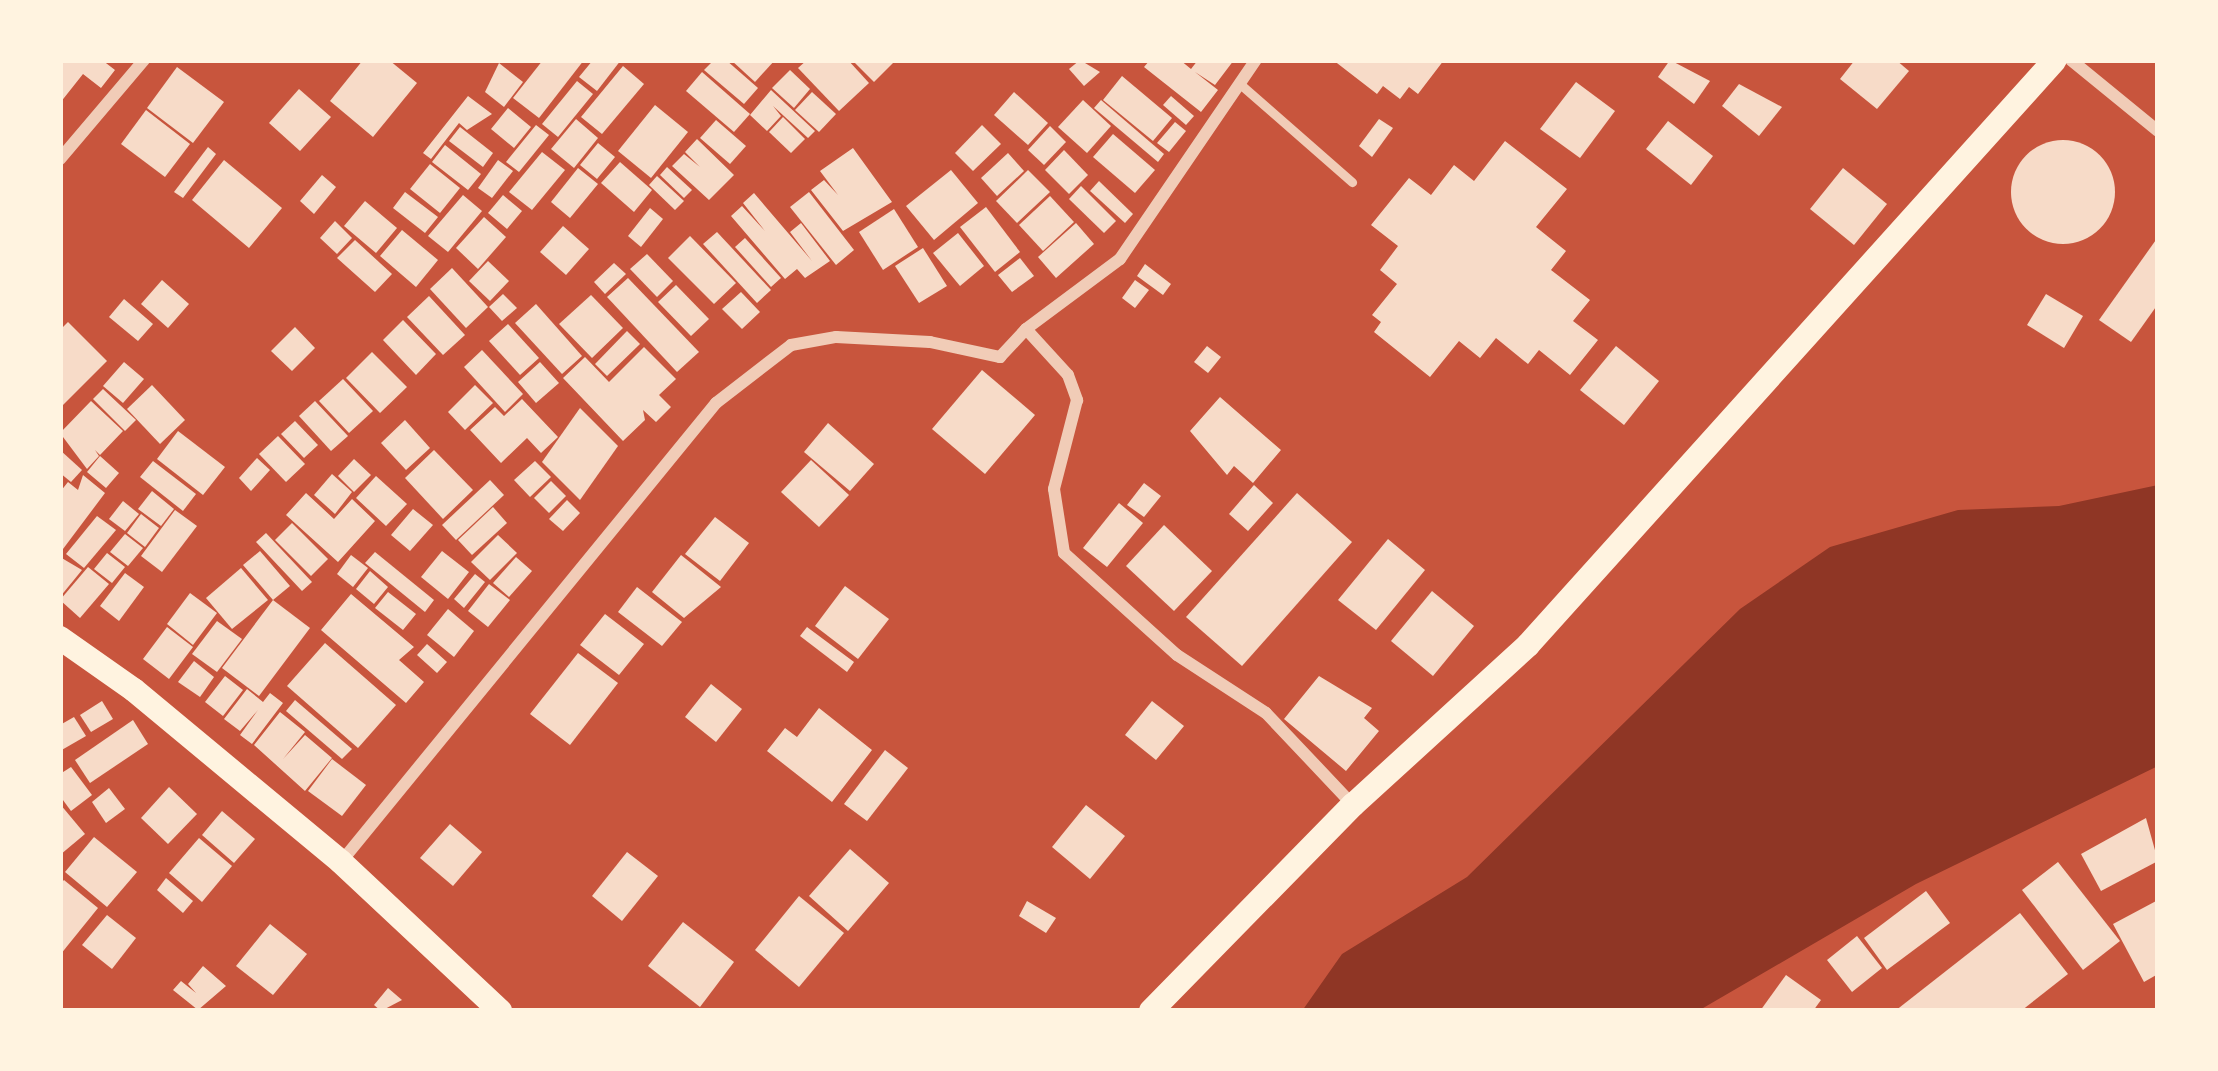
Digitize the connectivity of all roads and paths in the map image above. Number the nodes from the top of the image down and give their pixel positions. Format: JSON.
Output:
{"nodes":[{"id":1,"x":144,"y":60,"type":"edge"},
{"id":2,"x":1256,"y":60,"type":"edge"},
{"id":3,"x":2055,"y":60,"type":"edge"},
{"id":4,"x":2071,"y":60,"type":"edge"},
{"id":5,"x":1240,"y":84,"type":"junction"},
{"id":6,"x":2158,"y":131,"type":"edge"},
{"id":7,"x":60,"y":159,"type":"edge"},
{"id":8,"x":1352,"y":182,"type":"dead end"},
{"id":9,"x":1026,"y":329,"type":"junction"},
{"id":10,"x":60,"y":638,"type":"edge"},
{"id":11,"x":1354,"y":805,"type":"junction"},
{"id":12,"x":341,"y":862,"type":"junction"},
{"id":13,"x":500,"y":1011,"type":"edge"},
{"id":14,"x":1151,"y":1011,"type":"edge"}],
"edges":[{"from":1,"to":7,"type":"street"},
{"from":2,"to":5,"type":"street"},
{"from":3,"to":11,"type":"main road"},
{"from":4,"to":6,"type":"street"},
{"from":5,"to":8,"type":"lane"},
{"from":5,"to":9,"type":"street"},
{"from":9,"to":11,"type":"street"},
{"from":9,"to":12,"type":"street"},
{"from":10,"to":12,"type":"main road"},
{"from":11,"to":14,"type":"main road"},
{"from":12,"to":13,"type":"main road"}]}
